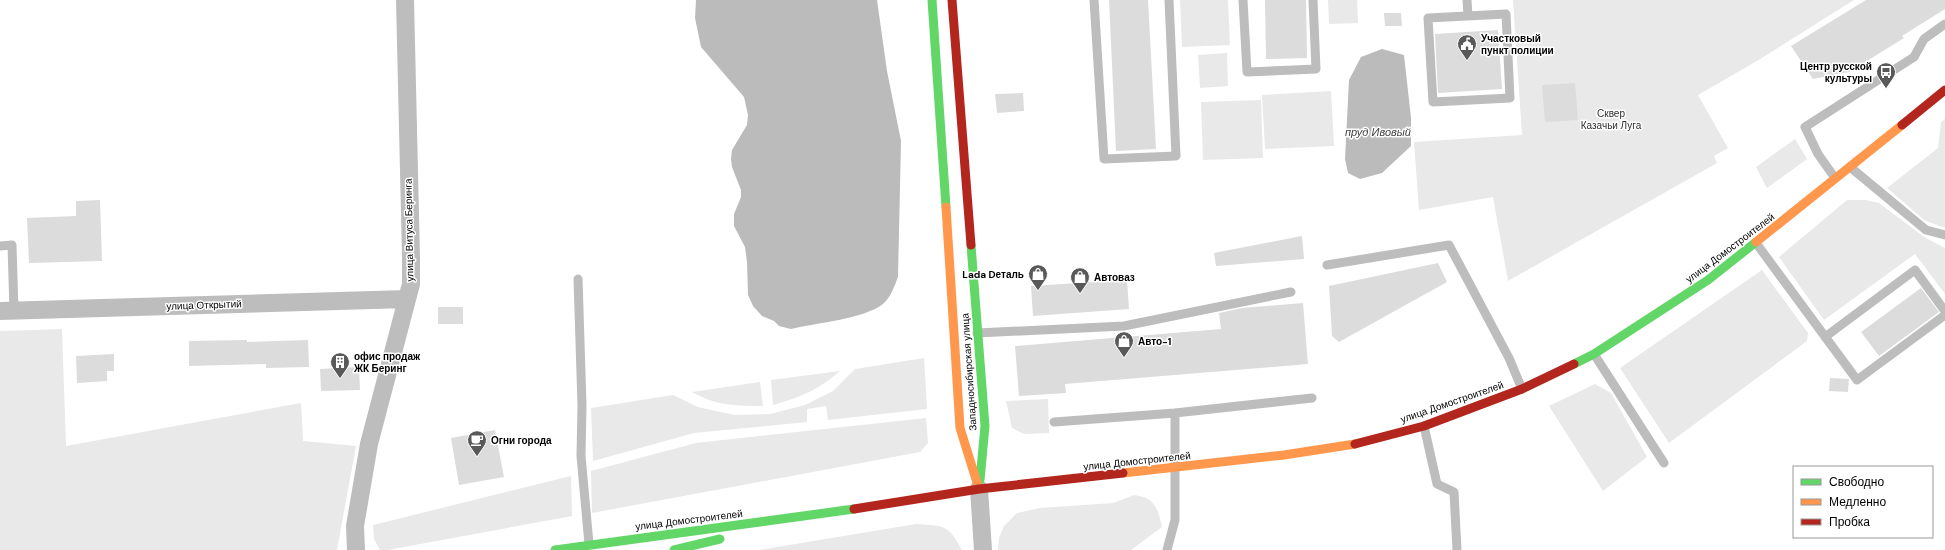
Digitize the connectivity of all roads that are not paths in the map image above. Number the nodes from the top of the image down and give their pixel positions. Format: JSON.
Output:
{"nodes":[{"id":1,"x":405,"y":0,"type":"edge"},
{"id":2,"x":932,"y":0,"type":"edge"},
{"id":3,"x":952,"y":0,"type":"edge"},
{"id":4,"x":1094,"y":0,"type":"edge"},
{"id":5,"x":1169,"y":0,"type":"edge"},
{"id":6,"x":1243,"y":0,"type":"edge"},
{"id":7,"x":1313,"y":0,"type":"edge"},
{"id":8,"x":1467,"y":0,"type":"edge"},
{"id":9,"x":1468,"y":16,"type":"junction"},
{"id":10,"x":1945,"y":24,"type":"edge"},
{"id":11,"x":1945,"y":90,"type":"edge"},
{"id":12,"x":1850,"y":167,"type":"junction"},
{"id":13,"x":1836,"y":179,"type":"junction"},
{"id":14,"x":1945,"y":235,"type":"edge"},
{"id":15,"x":1756,"y":243,"type":"junction"},
{"id":16,"x":0,"y":246,"type":"edge"},
{"id":17,"x":1328,"y":265,"type":"dead end"},
{"id":18,"x":578,"y":279,"type":"dead end"},
{"id":19,"x":1291,"y":292,"type":"dead end"},
{"id":20,"x":407,"y":299,"type":"junction"},
{"id":21,"x":7,"y":311,"type":"edge"},
{"id":22,"x":1945,"y":311,"type":"edge"},
{"id":23,"x":1945,"y":315,"type":"edge"},
{"id":24,"x":977,"y":333,"type":"junction"},
{"id":25,"x":1825,"y":337,"type":"junction"},
{"id":26,"x":1594,"y":354,"type":"junction"},
{"id":27,"x":1522,"y":388,"type":"junction"},
{"id":28,"x":1312,"y":398,"type":"dead end"},
{"id":29,"x":1175,"y":413,"type":"junction"},
{"id":30,"x":1054,"y":422,"type":"dead end"},
{"id":31,"x":1424,"y":426,"type":"junction"},
{"id":32,"x":1664,"y":463,"type":"dead end"},
{"id":33,"x":1176,"y":468,"type":"junction"},
{"id":34,"x":979,"y":489,"type":"junction"},
{"id":35,"x":826,"y":513,"type":"junction"},
{"id":36,"x":589,"y":544,"type":"junction"},
{"id":37,"x":1168,"y":549,"type":"edge"},
{"id":38,"x":356,"y":550,"type":"edge"},
{"id":39,"x":555,"y":550,"type":"edge"},
{"id":40,"x":674,"y":550,"type":"edge"},
{"id":41,"x":983,"y":550,"type":"edge"},
{"id":42,"x":1457,"y":550,"type":"edge"}],
"edges":[{"from":1,"to":20,"type":"street","name":"улица Витуса Беринга"},
{"from":2,"to":34,"type":"main road","name":"Западносибирская улица"},
{"from":3,"to":24,"type":"main road","name":"Западносибирская улица"},
{"from":4,"to":5,"type":"lane"},
{"from":6,"to":7,"type":"lane"},
{"from":8,"to":9,"type":"lane"},
{"from":9,"to":9,"type":"lane"},
{"from":10,"to":13,"type":"lane"},
{"from":11,"to":12,"type":"main road","name":"улица Домостроителей"},
{"from":12,"to":13,"type":"main road","name":"улица Домостроителей"},
{"from":12,"to":14,"type":"lane"},
{"from":13,"to":15,"type":"main road","name":"улица Домостроителей"},
{"from":15,"to":25,"type":"lane"},
{"from":15,"to":26,"type":"main road","name":"улица Домостроителей"},
{"from":16,"to":21,"type":"lane"},
{"from":17,"to":27,"type":"lane"},
{"from":18,"to":36,"type":"lane"},
{"from":19,"to":24,"type":"lane"},
{"from":20,"to":21,"type":"street","name":"улица Открытий"},
{"from":20,"to":38,"type":"street","name":"улица Витуса Беринга"},
{"from":22,"to":25,"type":"lane"},
{"from":23,"to":25,"type":"lane"},
{"from":24,"to":34,"type":"main road","name":"Западносибирская улица"},
{"from":26,"to":27,"type":"main road","name":"улица Домостроителей"},
{"from":26,"to":32,"type":"lane"},
{"from":27,"to":31,"type":"main road","name":"улица Домостроителей"},
{"from":28,"to":29,"type":"lane"},
{"from":29,"to":30,"type":"lane"},
{"from":29,"to":33,"type":"lane"},
{"from":31,"to":33,"type":"main road","name":"улица Домостроителей"},
{"from":31,"to":42,"type":"lane"},
{"from":33,"to":34,"type":"main road","name":"улица Домостроителей"},
{"from":33,"to":37,"type":"lane"},
{"from":34,"to":35,"type":"main road","name":"улица Домостроителей"},
{"from":34,"to":41,"type":"street"},
{"from":35,"to":36,"type":"main road","name":"улица Домостроителей"},
{"from":35,"to":40,"type":"main road","name":"улица Домостроителей"},
{"from":36,"to":39,"type":"main road","name":"улица Домостроителей"}]}
